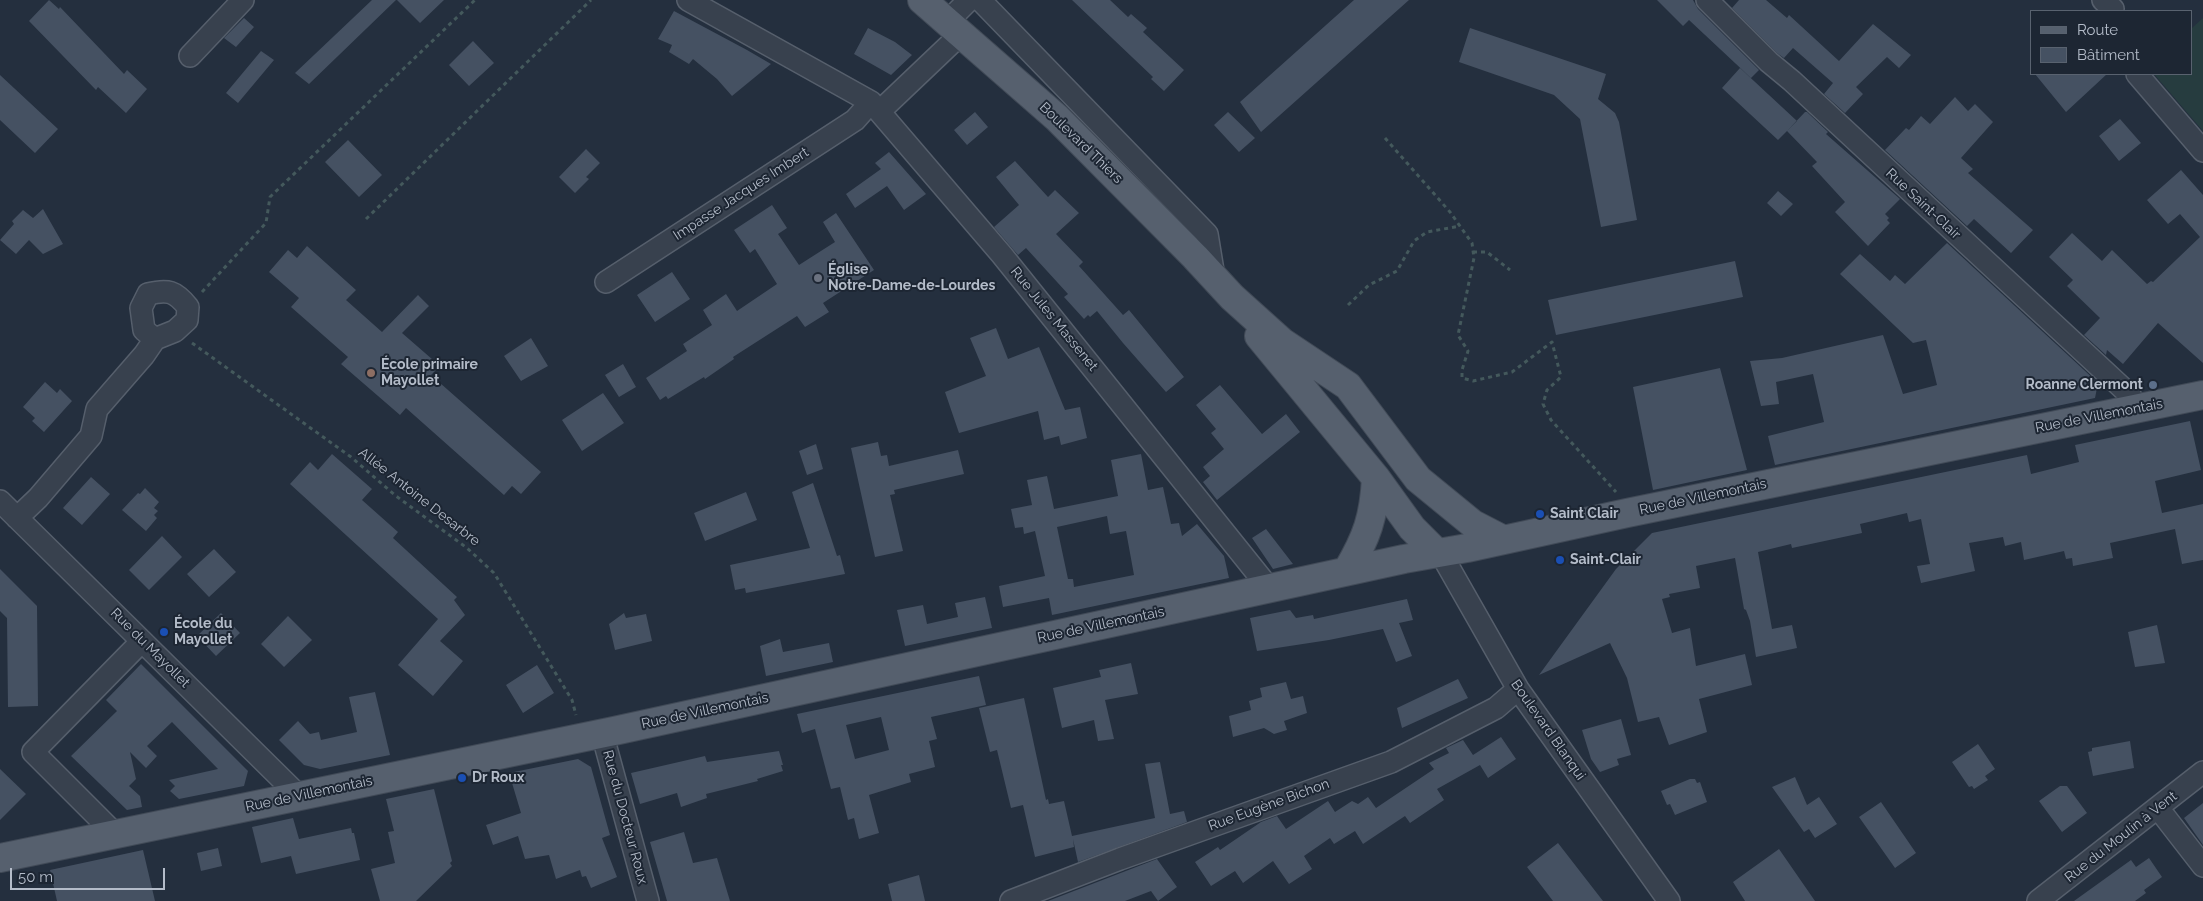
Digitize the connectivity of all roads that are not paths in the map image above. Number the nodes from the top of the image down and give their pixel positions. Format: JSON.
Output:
{"nodes":[{"id":1,"x":243,"y":0,"type":"edge"},
{"id":2,"x":688,"y":0,"type":"edge"},
{"id":3,"x":922,"y":0,"type":"edge"},
{"id":4,"x":969,"y":0,"type":"edge"},
{"id":5,"x":980,"y":0,"type":"edge"},
{"id":6,"x":1707,"y":0,"type":"edge"},
{"id":7,"x":955,"y":27,"type":"junction"},
{"id":8,"x":190,"y":56,"type":"dead end"},
{"id":9,"x":2138,"y":75,"type":"edge"},
{"id":10,"x":876,"y":107,"type":"junction"},
{"id":11,"x":2203,"y":151,"type":"edge"},
{"id":12,"x":606,"y":282,"type":"dead end"},
{"id":13,"x":1223,"y":287,"type":"junction"},
{"id":14,"x":155,"y":338,"type":"junction"},
{"id":15,"x":2203,"y":395,"type":"edge"},
{"id":16,"x":2136,"y":410,"type":"junction"},
{"id":17,"x":1376,"y":478,"type":"junction"},
{"id":18,"x":1418,"y":479,"type":"junction"},
{"id":19,"x":0,"y":501,"type":"edge"},
{"id":20,"x":17,"y":518,"type":"junction"},
{"id":21,"x":1504,"y":540,"type":"junction"},
{"id":22,"x":1437,"y":553,"type":"junction"},
{"id":23,"x":1347,"y":571,"type":"junction"},
{"id":24,"x":1269,"y":588,"type":"junction"},
{"id":25,"x":142,"y":641,"type":"junction"},
{"id":26,"x":1518,"y":689,"type":"junction"},
{"id":27,"x":592,"y":735,"type":"junction"},
{"id":28,"x":2203,"y":772,"type":"edge"},
{"id":29,"x":299,"y":796,"type":"junction"},
{"id":30,"x":2158,"y":808,"type":"junction"},
{"id":31,"x":115,"y":834,"type":"junction"},
{"id":32,"x":0,"y":858,"type":"edge"},
{"id":33,"x":2203,"y":866,"type":"edge"},
{"id":34,"x":2041,"y":900,"type":"edge"},
{"id":35,"x":648,"y":901,"type":"edge"},
{"id":36,"x":1011,"y":901,"type":"edge"},
{"id":37,"x":1669,"y":901,"type":"edge"}],
"edges":[{"from":1,"to":8,"type":"street"},
{"from":2,"to":10,"type":"street","name":"Rue Jules Massenet"},
{"from":3,"to":7,"type":"main road","name":"Boulevard Thiers"},
{"from":4,"to":7,"type":"street","name":"Impasse Jacques Imbert"},
{"from":5,"to":13,"type":"street"},
{"from":6,"to":16,"type":"street","name":"Rue Saint-Clair"},
{"from":7,"to":10,"type":"street","name":"Impasse Jacques Imbert"},
{"from":7,"to":13,"type":"main road","name":"Boulevard Thiers"},
{"from":9,"to":11,"type":"street"},
{"from":10,"to":12,"type":"street","name":"Impasse Jacques Imbert"},
{"from":10,"to":24,"type":"street","name":"Rue Jules Massenet"},
{"from":13,"to":17,"type":"main road","name":"Boulevard Thiers"},
{"from":13,"to":18,"type":"main road","name":"Boulevard Thiers"},
{"from":14,"to":14,"type":"street"},
{"from":14,"to":20,"type":"street"},
{"from":15,"to":16,"type":"main road","name":"Rue de Villemontais"},
{"from":16,"to":21,"type":"main road","name":"Rue de Villemontais"},
{"from":17,"to":22,"type":"main road","name":"Boulevard Thiers"},
{"from":17,"to":23,"type":"main road"},
{"from":18,"to":21,"type":"main road","name":"Boulevard Thiers"},
{"from":18,"to":22,"type":"main road","name":"Boulevard Thiers"},
{"from":19,"to":20,"type":"street","name":"Rue du Mayollet"},
{"from":20,"to":25,"type":"street","name":"Rue du Mayollet"},
{"from":21,"to":22,"type":"main road","name":"Rue de Villemontais"},
{"from":22,"to":23,"type":"main road","name":"Rue de Villemontais"},
{"from":22,"to":26,"type":"street","name":"Boulevard Blanqui"},
{"from":23,"to":24,"type":"main road","name":"Rue de Villemontais"},
{"from":24,"to":27,"type":"main road","name":"Rue de Villemontais"},
{"from":25,"to":29,"type":"street","name":"Rue du Mayollet"},
{"from":25,"to":31,"type":"street"},
{"from":26,"to":36,"type":"street","name":"Rue Eugène Bichon"},
{"from":26,"to":37,"type":"street","name":"Boulevard Blanqui"},
{"from":27,"to":29,"type":"main road","name":"Rue de Villemontais"},
{"from":27,"to":35,"type":"street","name":"Rue du Docteur Roux"},
{"from":28,"to":30,"type":"street","name":"Rue du Moulin à Vent"},
{"from":29,"to":31,"type":"main road","name":"Rue de Villemontais"},
{"from":30,"to":33,"type":"street"},
{"from":30,"to":34,"type":"street","name":"Rue du Moulin à Vent"},
{"from":31,"to":32,"type":"main road","name":"Rue de Villemontais"}]}
